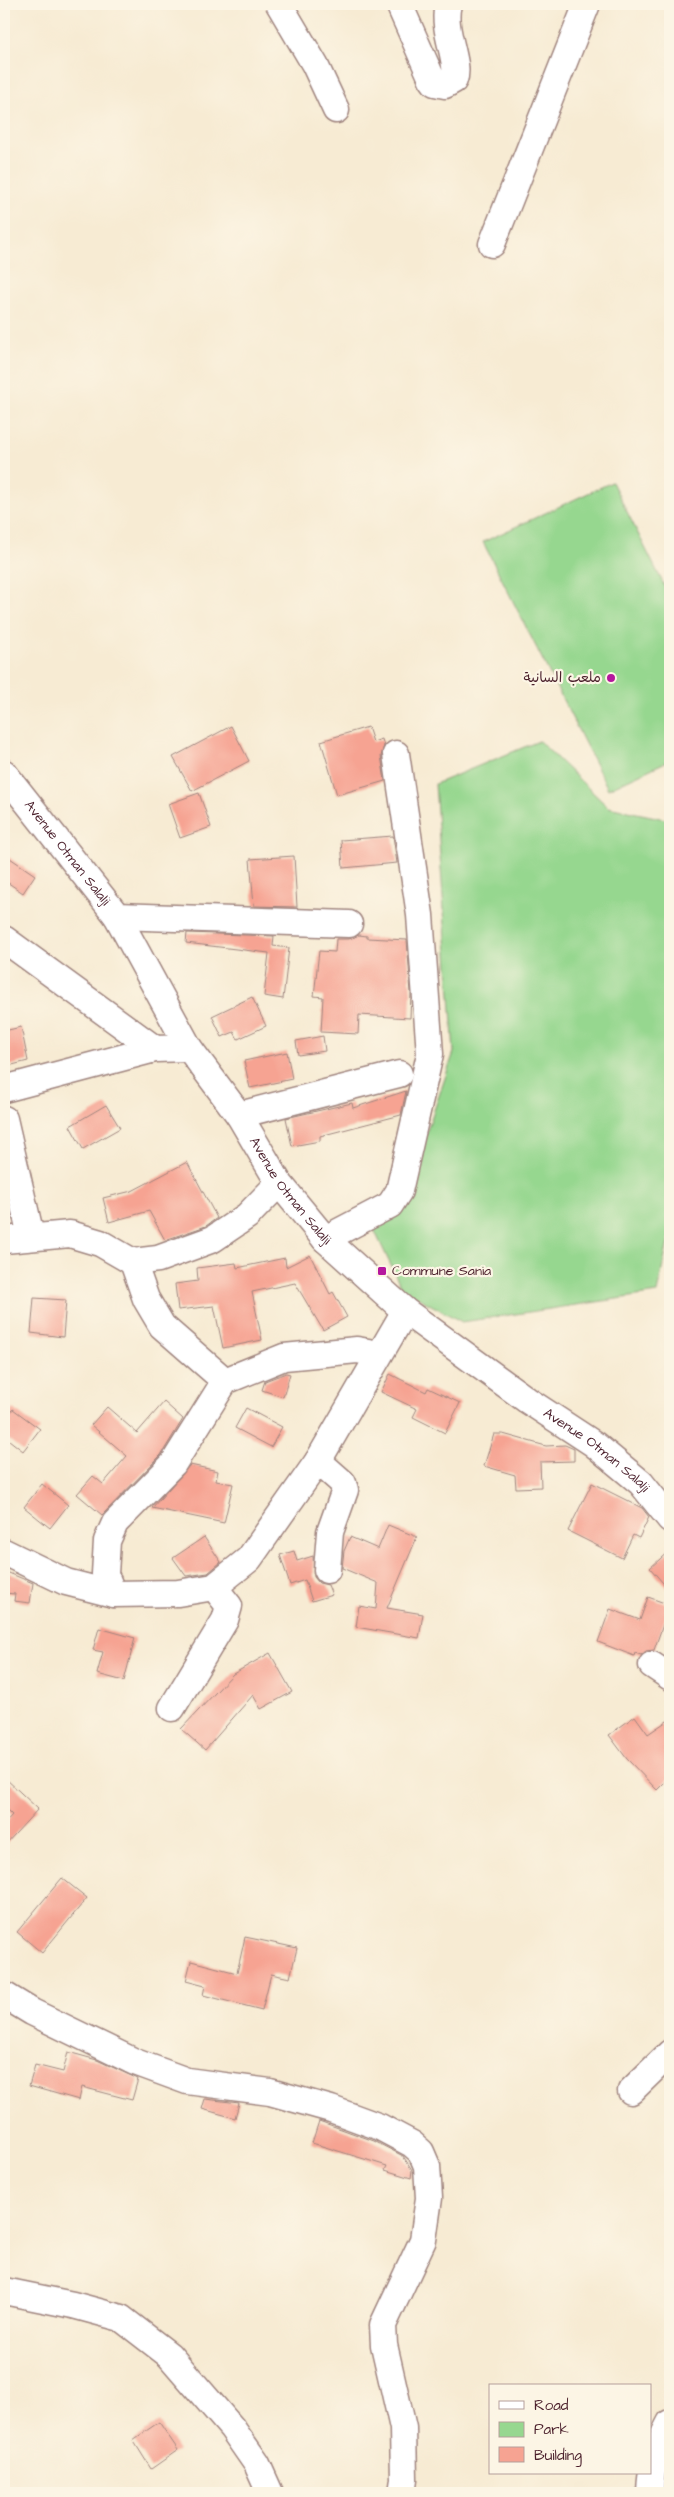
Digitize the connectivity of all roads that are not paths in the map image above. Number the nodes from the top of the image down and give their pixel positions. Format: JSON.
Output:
{"nodes":[{"id":1,"x":278,"y":4,"type":"edge"},
{"id":2,"x":585,"y":5,"type":"edge"},
{"id":3,"x":446,"y":8,"type":"edge"},
{"id":4,"x":403,"y":13,"type":"edge"},
{"id":5,"x":336,"y":110,"type":"dead end"},
{"id":6,"x":492,"y":244,"type":"dead end"},
{"id":7,"x":396,"y":754,"type":"dead end"},
{"id":8,"x":4,"y":773,"type":"edge"},
{"id":9,"x":117,"y":916,"type":"junction"},
{"id":10,"x":349,"y":924,"type":"dead end"},
{"id":11,"x":4,"y":939,"type":"edge"},
{"id":12,"x":189,"y":1048,"type":"junction"},
{"id":13,"x":155,"y":1049,"type":"junction"},
{"id":14,"x":399,"y":1074,"type":"dead end"},
{"id":15,"x":4,"y":1089,"type":"edge"},
{"id":16,"x":239,"y":1115,"type":"junction"},
{"id":17,"x":4,"y":1119,"type":"edge"},
{"id":18,"x":279,"y":1183,"type":"junction"},
{"id":19,"x":31,"y":1236,"type":"junction"},
{"id":20,"x":325,"y":1239,"type":"junction"},
{"id":21,"x":4,"y":1240,"type":"edge"},
{"id":22,"x":133,"y":1262,"type":"junction"},
{"id":23,"x":405,"y":1310,"type":"junction"},
{"id":24,"x":379,"y":1354,"type":"junction"},
{"id":25,"x":225,"y":1381,"type":"junction"},
{"id":26,"x":318,"y":1461,"type":"junction"},
{"id":27,"x":670,"y":1520,"type":"edge"},
{"id":28,"x":4,"y":1552,"type":"edge"},
{"id":29,"x":328,"y":1570,"type":"dead end"},
{"id":30,"x":214,"y":1587,"type":"junction"},
{"id":31,"x":112,"y":1594,"type":"junction"},
{"id":32,"x":172,"y":1708,"type":"dead end"},
{"id":33,"x":4,"y":1995,"type":"edge"},
{"id":34,"x":670,"y":2052,"type":"edge"},
{"id":35,"x":631,"y":2091,"type":"dead end"},
{"id":36,"x":4,"y":2291,"type":"edge"},
{"id":37,"x":670,"y":2423,"type":"edge"},
{"id":38,"x":270,"y":2493,"type":"edge"},
{"id":39,"x":402,"y":2493,"type":"edge"},
{"id":40,"x":650,"y":2493,"type":"edge"}],
"edges":[{"from":1,"to":5,"type":"street"},
{"from":2,"to":6,"type":"street"},
{"from":3,"to":4,"type":"street"},
{"from":3,"to":4,"type":"street"},
{"from":7,"to":20,"type":"street"},
{"from":8,"to":9,"type":"street","name":"Avenue Otman Salalji"},
{"from":9,"to":10,"type":"street"},
{"from":9,"to":12,"type":"street","name":"Avenue Otman Salalji"},
{"from":11,"to":13,"type":"street"},
{"from":12,"to":13,"type":"street"},
{"from":12,"to":16,"type":"street","name":"Avenue Otman Salalji"},
{"from":13,"to":15,"type":"street"},
{"from":14,"to":16,"type":"street"},
{"from":16,"to":18,"type":"street","name":"Avenue Otman Salalji"},
{"from":17,"to":19,"type":"street"},
{"from":18,"to":20,"type":"street","name":"Avenue Otman Salalji"},
{"from":18,"to":22,"type":"street"},
{"from":19,"to":21,"type":"street"},
{"from":19,"to":22,"type":"street"},
{"from":20,"to":23,"type":"street","name":"Avenue Otman Salalji"},
{"from":22,"to":25,"type":"street"},
{"from":23,"to":24,"type":"street"},
{"from":23,"to":27,"type":"street","name":"Avenue Otman Salalji"},
{"from":24,"to":25,"type":"street"},
{"from":24,"to":26,"type":"street"},
{"from":25,"to":31,"type":"street"},
{"from":26,"to":29,"type":"street"},
{"from":26,"to":30,"type":"street"},
{"from":28,"to":31,"type":"street"},
{"from":30,"to":31,"type":"street"},
{"from":30,"to":32,"type":"street"},
{"from":33,"to":39,"type":"street"},
{"from":34,"to":35,"type":"street"},
{"from":36,"to":38,"type":"street"},
{"from":37,"to":40,"type":"street"}]}
